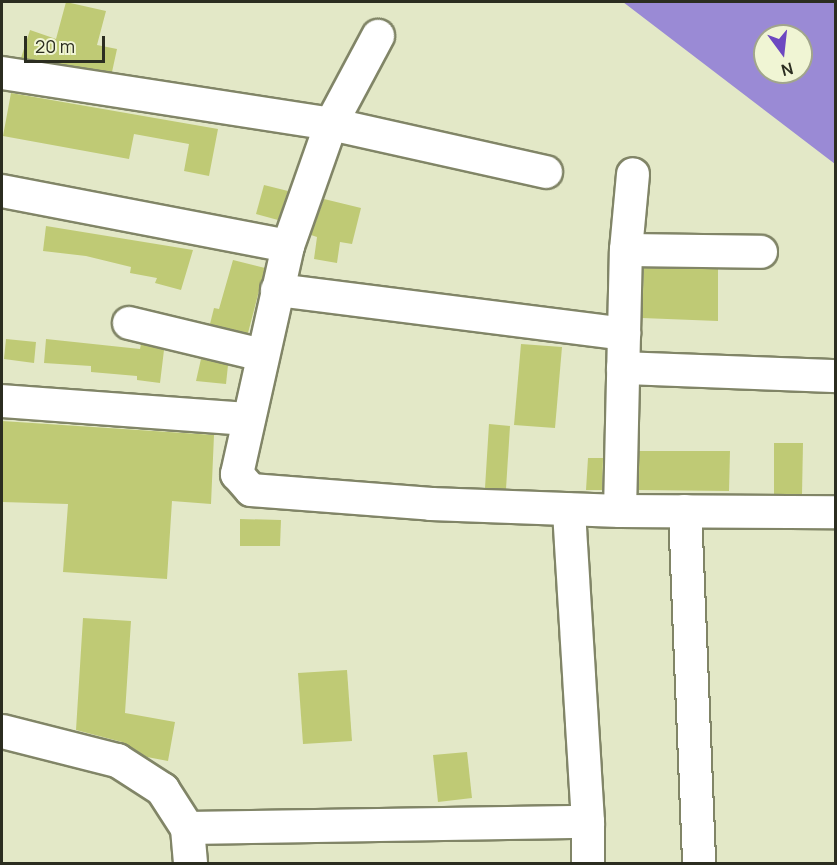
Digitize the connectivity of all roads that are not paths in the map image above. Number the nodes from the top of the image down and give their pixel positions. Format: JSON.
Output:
{"nodes":[{"id":1,"x":378,"y":36,"type":"dead end"},
{"id":2,"x":2,"y":73,"type":"edge"},
{"id":3,"x":331,"y":124,"type":"junction"},
{"id":4,"x":546,"y":172,"type":"dead end"},
{"id":5,"x":633,"y":174,"type":"dead end"},
{"id":6,"x":2,"y":191,"type":"edge"},
{"id":7,"x":288,"y":246,"type":"junction"},
{"id":8,"x":626,"y":250,"type":"junction"},
{"id":9,"x":761,"y":252,"type":"dead end"},
{"id":10,"x":277,"y":290,"type":"junction"},
{"id":11,"x":129,"y":323,"type":"dead end"},
{"id":12,"x":624,"y":334,"type":"junction"},
{"id":13,"x":262,"y":355,"type":"junction"},
{"id":14,"x":623,"y":368,"type":"junction"},
{"id":15,"x":836,"y":376,"type":"edge"},
{"id":16,"x":2,"y":401,"type":"edge"},
{"id":17,"x":248,"y":419,"type":"junction"},
{"id":18,"x":569,"y":510,"type":"junction"},
{"id":19,"x":620,"y":511,"type":"junction"},
{"id":20,"x":685,"y":511,"type":"junction"},
{"id":21,"x":836,"y":512,"type":"edge"},
{"id":22,"x":2,"y":731,"type":"edge"},
{"id":23,"x":588,"y":822,"type":"junction"},
{"id":24,"x":187,"y":828,"type":"junction"},
{"id":25,"x":190,"y":864,"type":"edge"},
{"id":26,"x":588,"y":864,"type":"edge"},
{"id":27,"x":699,"y":864,"type":"edge"}],
"edges":[{"from":1,"to":3,"type":"street"},
{"from":2,"to":3,"type":"street"},
{"from":3,"to":4,"type":"street"},
{"from":3,"to":7,"type":"street"},
{"from":5,"to":8,"type":"street"},
{"from":6,"to":7,"type":"street"},
{"from":7,"to":10,"type":"street"},
{"from":8,"to":9,"type":"street"},
{"from":8,"to":12,"type":"street"},
{"from":10,"to":12,"type":"street"},
{"from":10,"to":13,"type":"street"},
{"from":11,"to":13,"type":"street"},
{"from":12,"to":14,"type":"street"},
{"from":13,"to":17,"type":"street"},
{"from":14,"to":15,"type":"street"},
{"from":14,"to":19,"type":"street"},
{"from":16,"to":17,"type":"street"},
{"from":17,"to":18,"type":"street"},
{"from":18,"to":19,"type":"street"},
{"from":18,"to":23,"type":"street"},
{"from":19,"to":20,"type":"street"},
{"from":20,"to":21,"type":"street"},
{"from":20,"to":27,"type":"street"},
{"from":22,"to":24,"type":"main road"},
{"from":23,"to":24,"type":"street"},
{"from":23,"to":26,"type":"street"},
{"from":24,"to":25,"type":"main road"}]}
